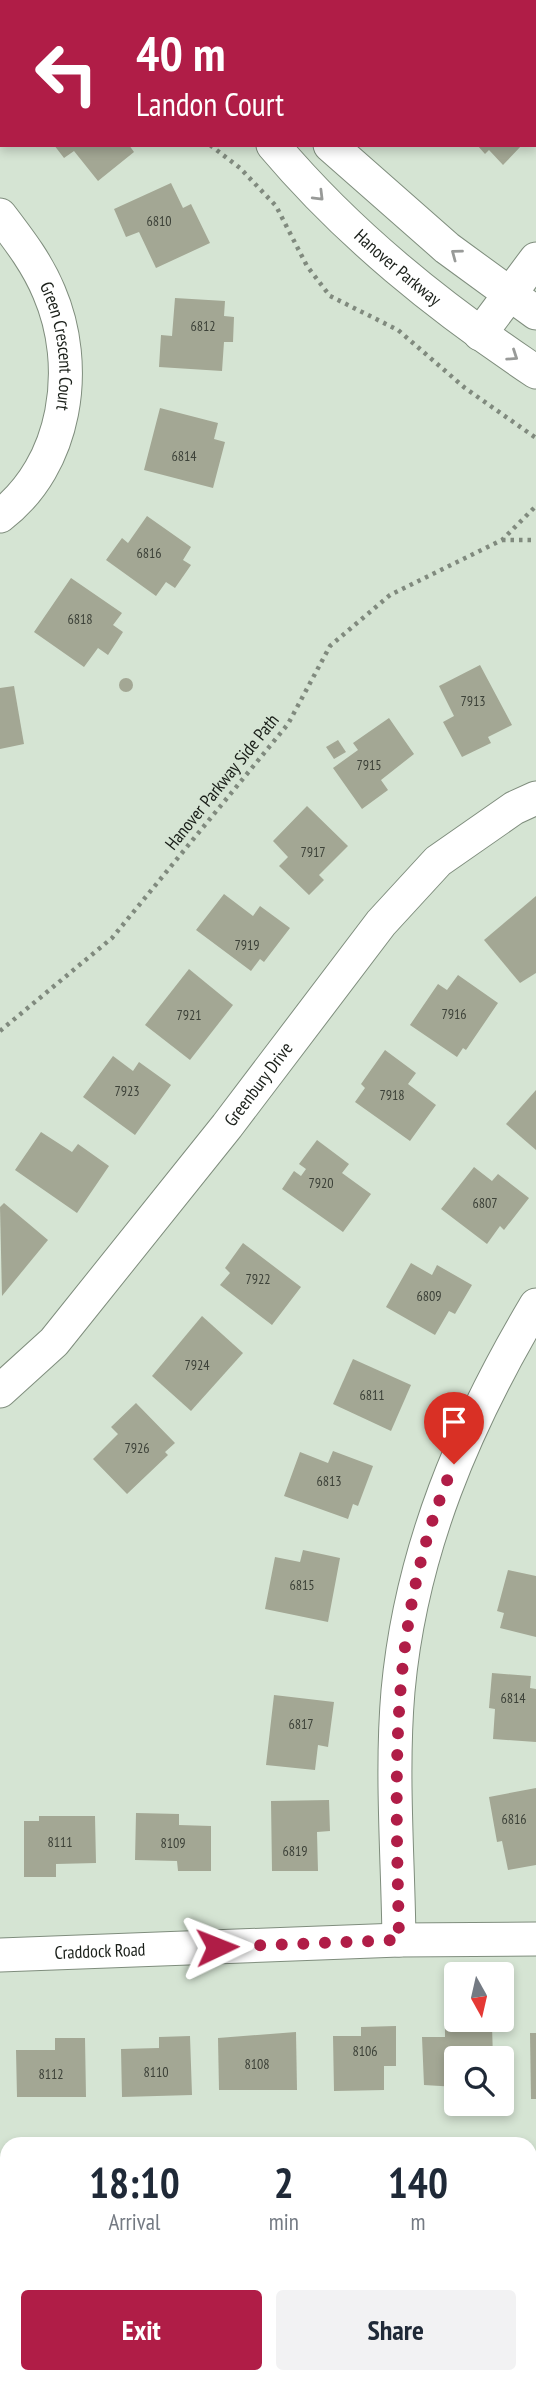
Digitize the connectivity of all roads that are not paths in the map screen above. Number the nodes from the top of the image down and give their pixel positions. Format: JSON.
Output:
{"nodes":[{"id":1,"x":276,"y":147,"type":"edge"},
{"id":2,"x":332,"y":147,"type":"edge"},
{"id":3,"x":0,"y":215,"type":"edge"},
{"id":4,"x":536,"y":259,"type":"edge"},
{"id":5,"x":523,"y":304,"type":"edge"},
{"id":6,"x":480,"y":334,"type":"junction"},
{"id":7,"x":536,"y":372,"type":"edge"},
{"id":8,"x":0,"y":516,"type":"edge"},
{"id":9,"x":536,"y":798,"type":"edge"},
{"id":10,"x":536,"y":1305,"type":"edge"},
{"id":11,"x":0,"y":1391,"type":"edge"},
{"id":12,"x":536,"y":1939,"type":"edge"},
{"id":13,"x":399,"y":1940,"type":"junction"},
{"id":14,"x":0,"y":1955,"type":"edge"}],
"edges":[{"from":1,"to":6,"type":"street","name":"Hanover Parkway","one_way":true},
{"from":5,"to":2,"type":"street","one_way":true},
{"from":3,"to":8,"type":"street","name":"Green Crescent Court"},
{"from":4,"to":5,"type":"street"},
{"from":5,"to":6,"type":"street"},
{"from":6,"to":7,"type":"street","name":"Hanover Parkway","one_way":true},
{"from":9,"to":11,"type":"street","name":"Greenbury Drive"},
{"from":10,"to":13,"type":"street"},
{"from":12,"to":13,"type":"street","name":"Craddock Road"},
{"from":13,"to":14,"type":"street","name":"Craddock Road"}]}
